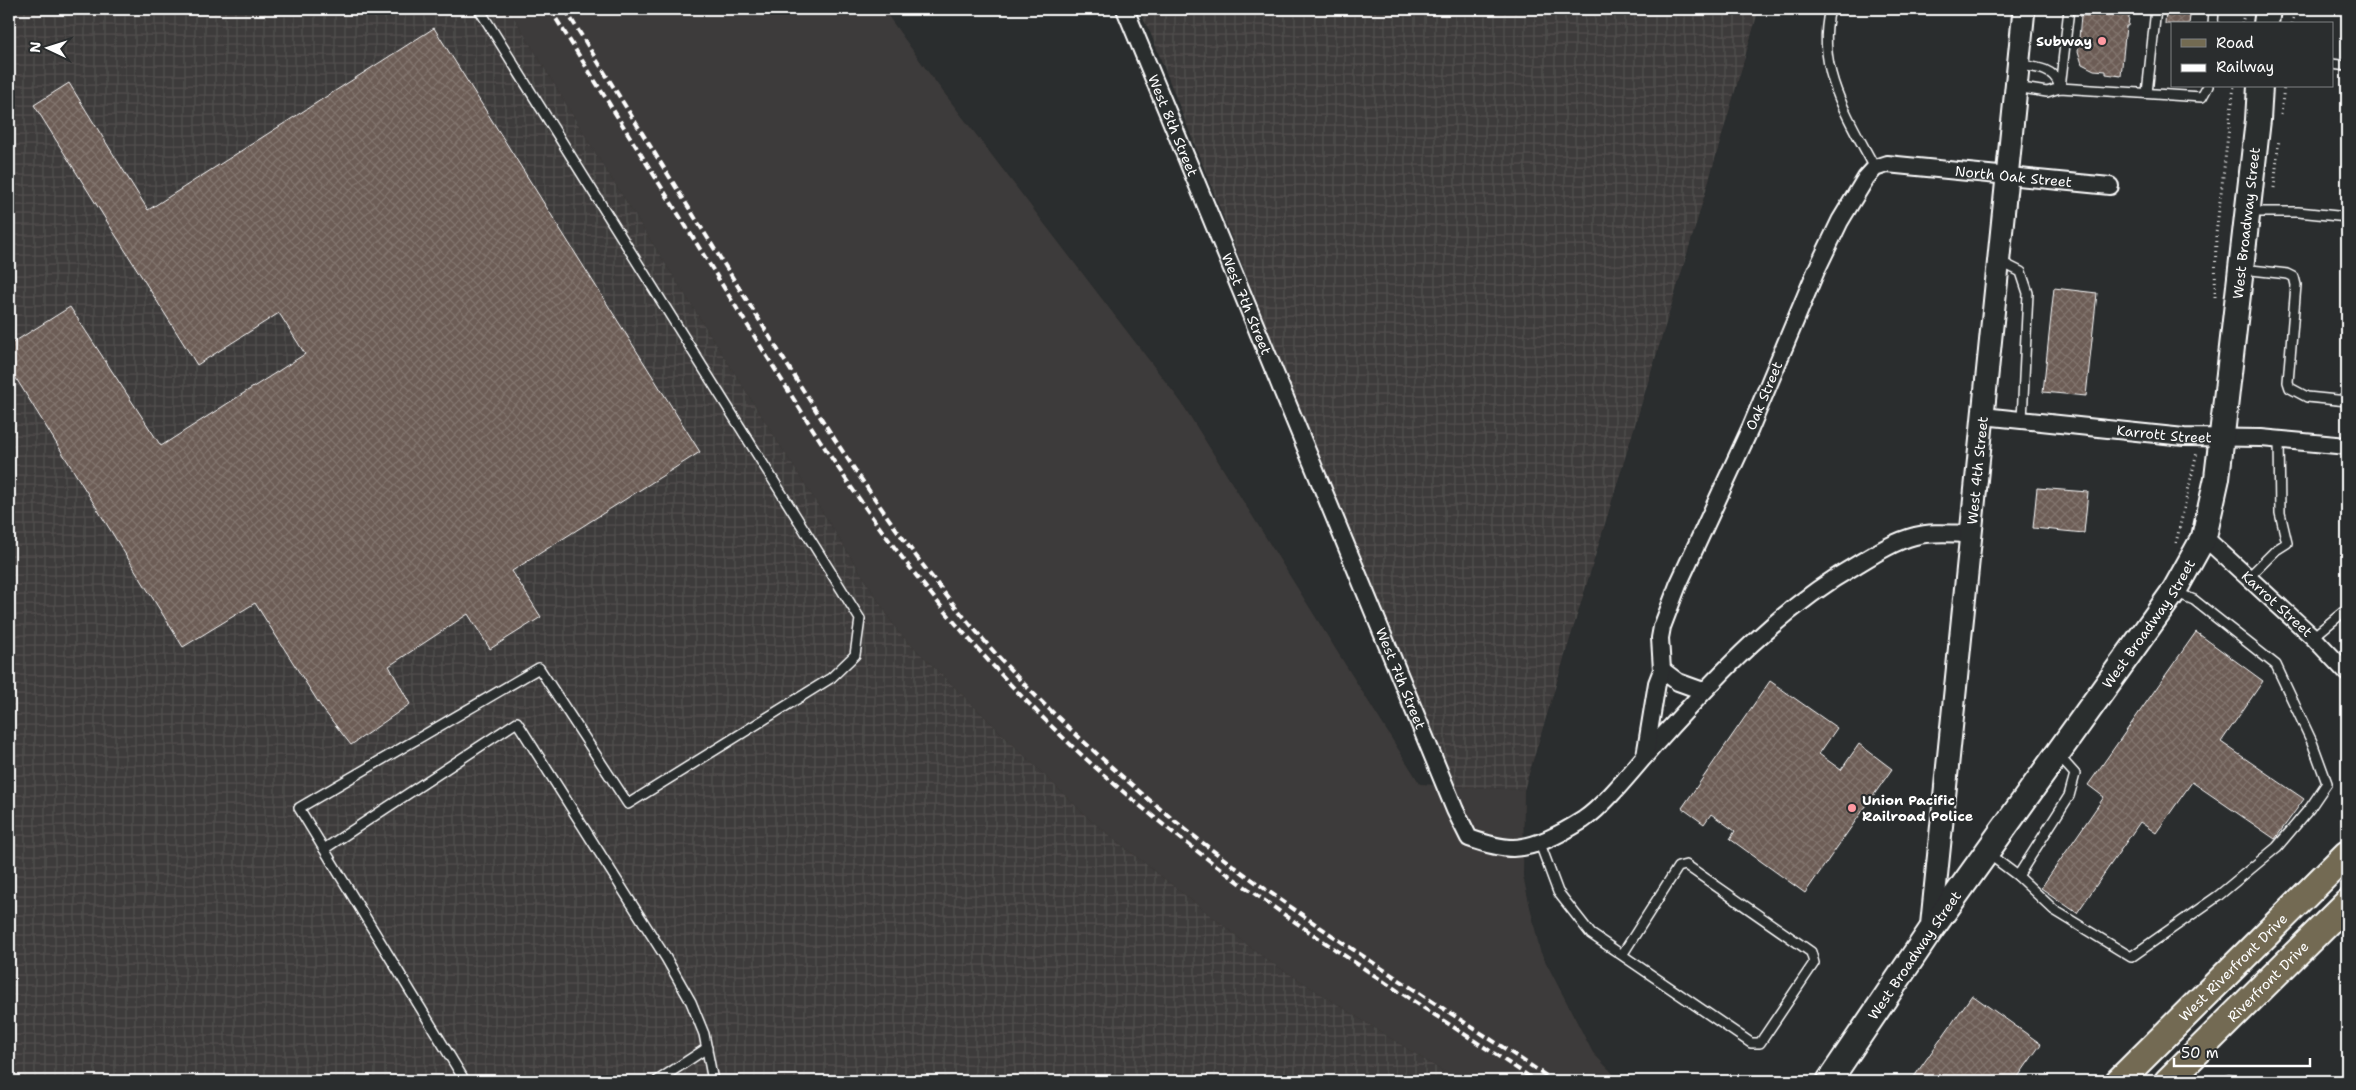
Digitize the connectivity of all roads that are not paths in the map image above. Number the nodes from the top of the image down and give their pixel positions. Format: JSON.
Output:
{"nodes":[{"id":1,"x":479,"y":9,"type":"edge"},
{"id":2,"x":1125,"y":9,"type":"edge"},
{"id":3,"x":1830,"y":9,"type":"edge"},
{"id":4,"x":2024,"y":9,"type":"edge"},
{"id":5,"x":2069,"y":9,"type":"edge"},
{"id":6,"x":2156,"y":9,"type":"edge"},
{"id":7,"x":2214,"y":9,"type":"edge"},
{"id":8,"x":2268,"y":9,"type":"edge"},
{"id":9,"x":2213,"y":22,"type":"edge"},
{"id":10,"x":2266,"y":22,"type":"edge"},
{"id":11,"x":2019,"y":64,"type":"junction"},
{"id":12,"x":2334,"y":64,"type":"edge"},
{"id":13,"x":2347,"y":66,"type":"edge"},
{"id":14,"x":2016,"y":87,"type":"junction"},
{"id":15,"x":2060,"y":88,"type":"junction"},
{"id":16,"x":2207,"y":88,"type":"edge"},
{"id":17,"x":2260,"y":88,"type":"edge"},
{"id":18,"x":2146,"y":94,"type":"junction"},
{"id":19,"x":1874,"y":168,"type":"junction"},
{"id":20,"x":2008,"y":176,"type":"junction"},
{"id":21,"x":2110,"y":186,"type":"dead end"},
{"id":22,"x":2246,"y":212,"type":"junction"},
{"id":23,"x":2347,"y":217,"type":"edge"},
{"id":24,"x":1220,"y":243,"type":"joint"},
{"id":25,"x":1999,"y":261,"type":"junction"},
{"id":26,"x":2239,"y":268,"type":"junction"},
{"id":27,"x":2347,"y":401,"type":"edge"},
{"id":28,"x":1984,"y":416,"type":"junction"},
{"id":29,"x":2022,"y":420,"type":"junction"},
{"id":30,"x":2211,"y":437,"type":"junction"},
{"id":31,"x":2279,"y":440,"type":"junction"},
{"id":32,"x":2347,"y":446,"type":"edge"},
{"id":33,"x":1972,"y":534,"type":"junction"},
{"id":34,"x":2204,"y":537,"type":"junction"},
{"id":35,"x":2248,"y":578,"type":"junction"},
{"id":36,"x":2174,"y":591,"type":"junction"},
{"id":37,"x":2347,"y":609,"type":"edge"},
{"id":38,"x":2313,"y":637,"type":"junction"},
{"id":39,"x":1662,"y":670,"type":"junction"},
{"id":40,"x":2347,"y":673,"type":"edge"},
{"id":41,"x":1703,"y":691,"type":"junction"},
{"id":42,"x":2057,"y":754,"type":"junction"},
{"id":43,"x":1645,"y":756,"type":"junction"},
{"id":44,"x":1539,"y":841,"type":"junction"},
{"id":45,"x":324,"y":849,"type":"junction"},
{"id":46,"x":1986,"y":852,"type":"junction"},
{"id":47,"x":2347,"y":854,"type":"edge"},
{"id":48,"x":2018,"y":876,"type":"junction"},
{"id":49,"x":2347,"y":903,"type":"edge"},
{"id":50,"x":1931,"y":930,"type":"junction"},
{"id":51,"x":1622,"y":955,"type":"junction"},
{"id":52,"x":707,"y":1048,"type":"junction"},
{"id":53,"x":466,"y":1081,"type":"edge"},
{"id":54,"x":657,"y":1081,"type":"edge"},
{"id":55,"x":713,"y":1081,"type":"edge"},
{"id":56,"x":1829,"y":1081,"type":"edge"},
{"id":57,"x":2119,"y":1081,"type":"edge"},
{"id":58,"x":2168,"y":1081,"type":"edge"}],
"edges":[{"from":1,"to":45,"type":"lane"},
{"from":2,"to":24,"type":"street","name":"West 8th Street"},
{"from":3,"to":19,"type":"lane"},
{"from":4,"to":11,"type":"street","name":"West 4th Street"},
{"from":5,"to":15,"type":"lane"},
{"from":6,"to":18,"type":"lane"},
{"from":7,"to":9,"type":"lane"},
{"from":8,"to":10,"type":"main road"},
{"from":11,"to":14,"type":"street","name":"West 4th Street"},
{"from":11,"to":15,"type":"lane"},
{"from":12,"to":13,"type":"lane"},
{"from":14,"to":15,"type":"lane"},
{"from":14,"to":20,"type":"street","name":"West 4th Street"},
{"from":15,"to":18,"type":"lane"},
{"from":16,"to":18,"type":"lane"},
{"from":17,"to":22,"type":"main road","name":"West Broadway Street"},
{"from":19,"to":20,"type":"street","name":"North Oak Street"},
{"from":19,"to":39,"type":"street","name":"Oak Street"},
{"from":20,"to":21,"type":"street","name":"North Oak Street"},
{"from":20,"to":25,"type":"street","name":"West 4th Street"},
{"from":22,"to":23,"type":"lane"},
{"from":22,"to":26,"type":"main road","name":"West Broadway Street"},
{"from":24,"to":44,"type":"street","name":"West 7th Street"},
{"from":25,"to":28,"type":"street","name":"West 4th Street"},
{"from":25,"to":29,"type":"lane"},
{"from":26,"to":27,"type":"lane"},
{"from":26,"to":30,"type":"main road","name":"West Broadway Street"},
{"from":28,"to":29,"type":"street","name":"Karrott Street"},
{"from":28,"to":33,"type":"street","name":"West 4th Street"},
{"from":29,"to":30,"type":"street","name":"Karrott Street"},
{"from":30,"to":31,"type":"street","name":"Karrott Street"},
{"from":30,"to":34,"type":"main road","name":"West Broadway Street"},
{"from":31,"to":32,"type":"street","name":"Karrott Street"},
{"from":31,"to":35,"type":"lane"},
{"from":33,"to":41,"type":"street"},
{"from":33,"to":50,"type":"street","name":"West 4th Street"},
{"from":34,"to":35,"type":"street","name":"Karrot Street"},
{"from":34,"to":36,"type":"main road","name":"West Broadway Street"},
{"from":35,"to":38,"type":"street","name":"Karrot Street"},
{"from":36,"to":42,"type":"main road","name":"West Broadway Street"},
{"from":36,"to":48,"type":"lane"},
{"from":37,"to":38,"type":"lane"},
{"from":38,"to":40,"type":"street","name":"Karrot Street"},
{"from":39,"to":41,"type":"street"},
{"from":39,"to":43,"type":"street","name":"Oak Street"},
{"from":41,"to":43,"type":"street","name":"West 7th Street"},
{"from":42,"to":46,"type":"main road","name":"West Broadway Street"},
{"from":42,"to":48,"type":"lane"},
{"from":43,"to":44,"type":"street","name":"West 7th Street"},
{"from":44,"to":51,"type":"lane"},
{"from":45,"to":52,"type":"lane"},
{"from":45,"to":53,"type":"lane"},
{"from":46,"to":48,"type":"lane"},
{"from":46,"to":50,"type":"main road","name":"West Broadway Street"},
{"from":47,"to":57,"type":"main road","name":"West Riverfront Drive"},
{"from":49,"to":58,"type":"main road","name":"Riverfront Drive"},
{"from":50,"to":56,"type":"main road","name":"West Broadway Street"},
{"from":51,"to":51,"type":"lane"},
{"from":52,"to":54,"type":"lane"},
{"from":52,"to":55,"type":"lane"}]}
